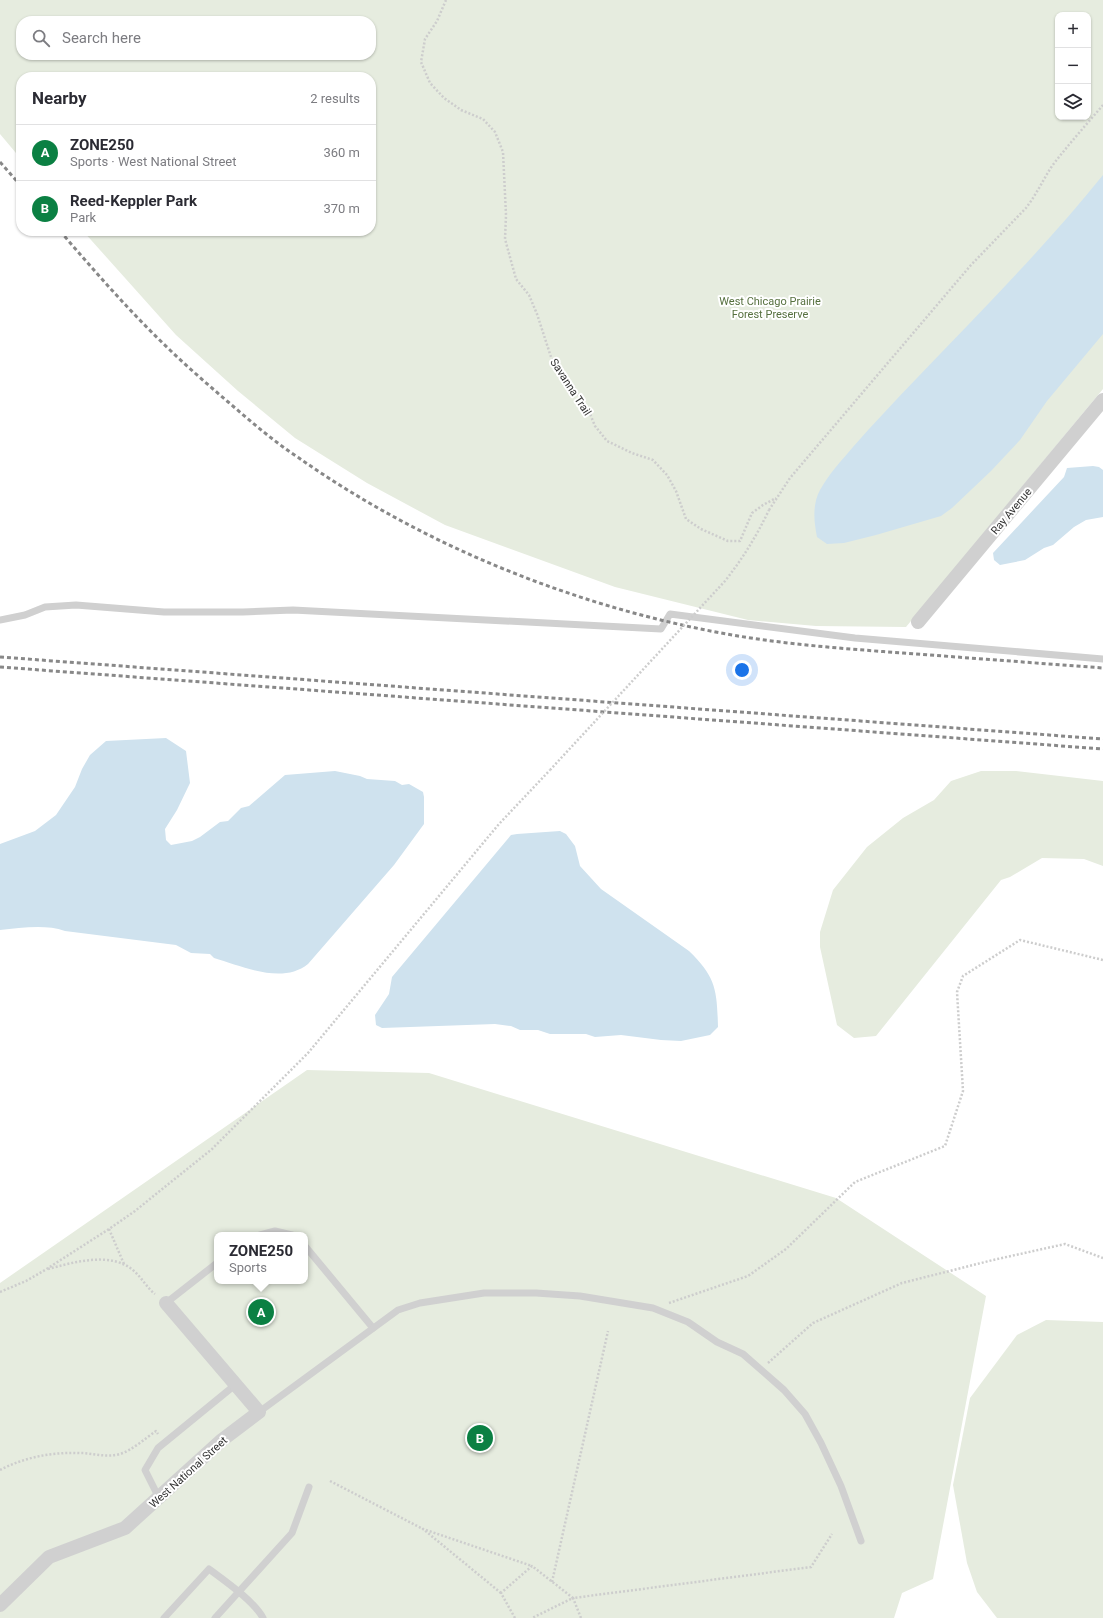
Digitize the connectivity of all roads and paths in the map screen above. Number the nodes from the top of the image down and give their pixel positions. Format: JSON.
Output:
{"nodes":[{"id":1,"x":446,"y":0,"type":"edge"},
{"id":2,"x":1103,"y":105,"type":"edge"},
{"id":3,"x":1103,"y":400,"type":"edge"},
{"id":4,"x":776,"y":498,"type":"junction"},
{"id":5,"x":0,"y":620,"type":"edge"},
{"id":6,"x":918,"y":622,"type":"dead end"},
{"id":7,"x":1103,"y":659,"type":"edge"},
{"id":8,"x":1103,"y":960,"type":"edge"},
{"id":9,"x":109,"y":1229,"type":"junction"},
{"id":10,"x":308,"y":1250,"type":"edge"},
{"id":11,"x":1103,"y":1258,"type":"edge"},
{"id":12,"x":124,"y":1264,"type":"junction"},
{"id":13,"x":214,"y":1265,"type":"edge"},
{"id":14,"x":45,"y":1270,"type":"junction"},
{"id":15,"x":0,"y":1292,"type":"edge"},
{"id":16,"x":166,"y":1303,"type":"junction"},
{"id":17,"x":654,"y":1308,"type":"junction"},
{"id":18,"x":373,"y":1328,"type":"junction"},
{"id":19,"x":608,"y":1331,"type":"dead end"},
{"id":20,"x":760,"y":1370,"type":"junction"},
{"id":21,"x":235,"y":1385,"type":"junction"},
{"id":22,"x":258,"y":1412,"type":"junction"},
{"id":23,"x":156,"y":1431,"type":"dead end"},
{"id":24,"x":0,"y":1470,"type":"edge"},
{"id":25,"x":330,"y":1481,"type":"dead end"},
{"id":26,"x":309,"y":1487,"type":"dead end"},
{"id":27,"x":159,"y":1498,"type":"junction"},
{"id":28,"x":423,"y":1529,"type":"junction"},
{"id":29,"x":832,"y":1534,"type":"dead end"},
{"id":30,"x":861,"y":1541,"type":"dead end"},
{"id":31,"x":532,"y":1566,"type":"junction"},
{"id":32,"x":552,"y":1582,"type":"junction"},
{"id":33,"x":238,"y":1592,"type":"junction"},
{"id":34,"x":501,"y":1593,"type":"junction"},
{"id":35,"x":573,"y":1598,"type":"junction"},
{"id":36,"x":0,"y":1605,"type":"edge"},
{"id":37,"x":164,"y":1618,"type":"edge"},
{"id":38,"x":215,"y":1618,"type":"edge"},
{"id":39,"x":263,"y":1618,"type":"edge"},
{"id":40,"x":515,"y":1618,"type":"edge"},
{"id":41,"x":532,"y":1618,"type":"edge"},
{"id":42,"x":581,"y":1618,"type":"edge"}],
"edges":[{"from":1,"to":4,"type":"path","name":"Savanna Trail"},
{"from":2,"to":4,"type":"path"},
{"from":3,"to":6,"type":"street","name":"Ray Avenue"},
{"from":4,"to":9,"type":"path","bridge":true},
{"from":5,"to":7,"type":"lane"},
{"from":8,"to":17,"type":"path"},
{"from":9,"to":12,"type":"path"},
{"from":9,"to":14,"type":"path"},
{"from":10,"to":18,"type":"lane"},
{"from":11,"to":20,"type":"path"},
{"from":12,"to":14,"type":"path"},
{"from":12,"to":16,"type":"path"},
{"from":13,"to":16,"type":"lane"},
{"from":14,"to":15,"type":"path"},
{"from":16,"to":21,"type":"street"},
{"from":17,"to":18,"type":"lane"},
{"from":17,"to":20,"type":"lane"},
{"from":18,"to":22,"type":"lane"},
{"from":19,"to":32,"type":"path"},
{"from":20,"to":30,"type":"lane"},
{"from":21,"to":22,"type":"street"},
{"from":21,"to":27,"type":"lane"},
{"from":22,"to":27,"type":"street","name":"West National Street"},
{"from":23,"to":24,"type":"path"},
{"from":25,"to":28,"type":"path"},
{"from":26,"to":33,"type":"lane"},
{"from":27,"to":36,"type":"street","name":"West National Street"},
{"from":28,"to":31,"type":"path"},
{"from":28,"to":34,"type":"path"},
{"from":29,"to":35,"type":"path"},
{"from":31,"to":32,"type":"path"},
{"from":31,"to":34,"type":"path"},
{"from":32,"to":35,"type":"path"},
{"from":33,"to":37,"type":"lane"},
{"from":33,"to":38,"type":"lane"},
{"from":33,"to":39,"type":"lane"},
{"from":34,"to":40,"type":"path"},
{"from":35,"to":41,"type":"path"},
{"from":35,"to":42,"type":"path"}]}
